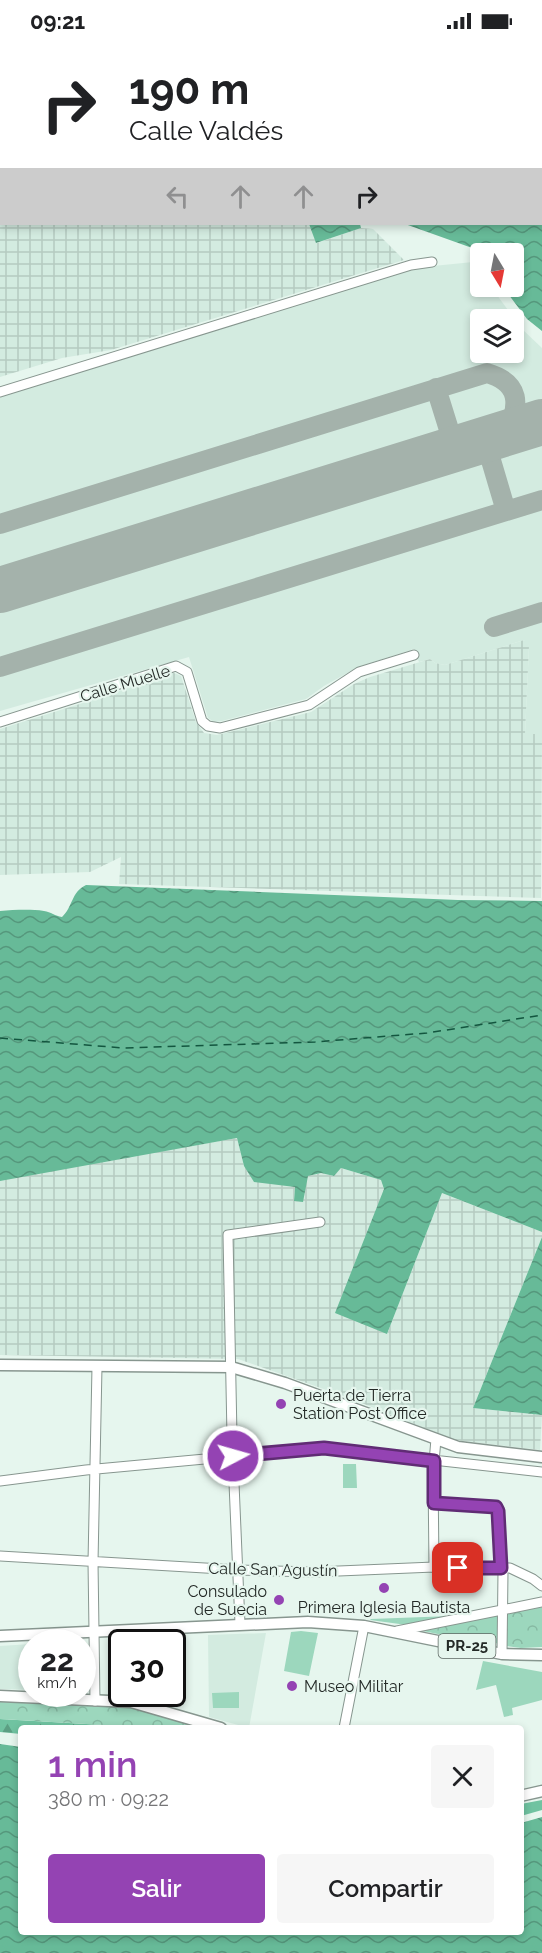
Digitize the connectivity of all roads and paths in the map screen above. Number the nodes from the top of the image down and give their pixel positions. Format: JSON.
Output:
{"nodes":[{"id":1,"x":432,"y":262,"type":"dead end"},
{"id":2,"x":0,"y":392,"type":"edge"},
{"id":3,"x":414,"y":655,"type":"dead end"},
{"id":4,"x":0,"y":722,"type":"edge"},
{"id":5,"x":320,"y":1222,"type":"dead end"},
{"id":6,"x":0,"y":1365,"type":"edge"},
{"id":7,"x":97,"y":1367,"type":"junction"},
{"id":8,"x":231,"y":1367,"type":"junction"},
{"id":9,"x":436,"y":1439,"type":"junction"},
{"id":10,"x":233,"y":1456,"type":"junction"},
{"id":11,"x":542,"y":1457,"type":"edge"},
{"id":12,"x":434,"y":1461,"type":"junction"},
{"id":13,"x":95,"y":1470,"type":"junction"},
{"id":14,"x":542,"y":1472,"type":"edge"},
{"id":15,"x":0,"y":1481,"type":"edge"},
{"id":16,"x":434,"y":1503,"type":"junction"},
{"id":17,"x":0,"y":1556,"type":"edge"},
{"id":18,"x":93,"y":1562,"type":"junction"},
{"id":19,"x":434,"y":1568,"type":"junction"},
{"id":20,"x":501,"y":1568,"type":"junction"},
{"id":21,"x":239,"y":1570,"type":"junction"},
{"id":22,"x":542,"y":1586,"type":"edge"},
{"id":23,"x":542,"y":1602,"type":"edge"},
{"id":24,"x":502,"y":1610,"type":"junction"},
{"id":25,"x":240,"y":1624,"type":"junction"},
{"id":26,"x":364,"y":1626,"type":"junction"},
{"id":27,"x":94,"y":1629,"type":"edge"},
{"id":28,"x":96,"y":1631,"type":"edge"},
{"id":29,"x":392,"y":1632,"type":"junction"},
{"id":30,"x":18,"y":1635,"type":"edge"},
{"id":31,"x":0,"y":1636,"type":"edge"},
{"id":32,"x":502,"y":1654,"type":"junction"},
{"id":33,"x":542,"y":1654,"type":"edge"},
{"id":34,"x":0,"y":1696,"type":"edge"},
{"id":35,"x":18,"y":1697,"type":"edge"},
{"id":36,"x":96,"y":1701,"type":"edge"},
{"id":37,"x":211,"y":1725,"type":"edge"},
{"id":38,"x":345,"y":1725,"type":"edge"},
{"id":39,"x":542,"y":1791,"type":"edge"},
{"id":40,"x":524,"y":1795,"type":"edge"}],
"edges":[{"from":1,"to":2,"type":"street"},
{"from":3,"to":4,"type":"street","name":"Calle Muelle"},
{"from":5,"to":8,"type":"street"},
{"from":6,"to":7,"type":"main road"},
{"from":7,"to":8,"type":"main road"},
{"from":7,"to":13,"type":"street"},
{"from":8,"to":9,"type":"main road"},
{"from":8,"to":10,"type":"street"},
{"from":9,"to":11,"type":"main road"},
{"from":9,"to":12,"type":"street"},
{"from":10,"to":12,"type":"street"},
{"from":10,"to":13,"type":"street"},
{"from":10,"to":21,"type":"street"},
{"from":12,"to":14,"type":"street"},
{"from":12,"to":16,"type":"street"},
{"from":13,"to":15,"type":"street"},
{"from":13,"to":18,"type":"street"},
{"from":16,"to":19,"type":"street"},
{"from":16,"to":20,"type":"street"},
{"from":17,"to":18,"type":"street","name":"Calle San Agustín"},
{"from":18,"to":21,"type":"street","name":"Calle San Agustín"},
{"from":18,"to":27,"type":"street"},
{"from":19,"to":20,"type":"street","name":"Calle San Agustín"},
{"from":19,"to":21,"type":"street","name":"Calle San Agustín"},
{"from":20,"to":22,"type":"street","name":"Calle San Agustín"},
{"from":20,"to":24,"type":"street"},
{"from":21,"to":25,"type":"street"},
{"from":23,"to":24,"type":"street"},
{"from":24,"to":29,"type":"street"},
{"from":24,"to":32,"type":"street"},
{"from":25,"to":26,"type":"main road","number":"PR-25"},
{"from":25,"to":28,"type":"main road","number":"PR-25"},
{"from":26,"to":29,"type":"main road","number":"PR-25"},
{"from":26,"to":38,"type":"street"},
{"from":29,"to":32,"type":"main road","number":"PR-25"},
{"from":30,"to":31,"type":"main road","number":"PR-25"},
{"from":32,"to":33,"type":"main road","number":"PR-25"},
{"from":34,"to":35,"type":"main road"},
{"from":36,"to":37,"type":"main road"},
{"from":39,"to":40,"type":"main road"}]}
